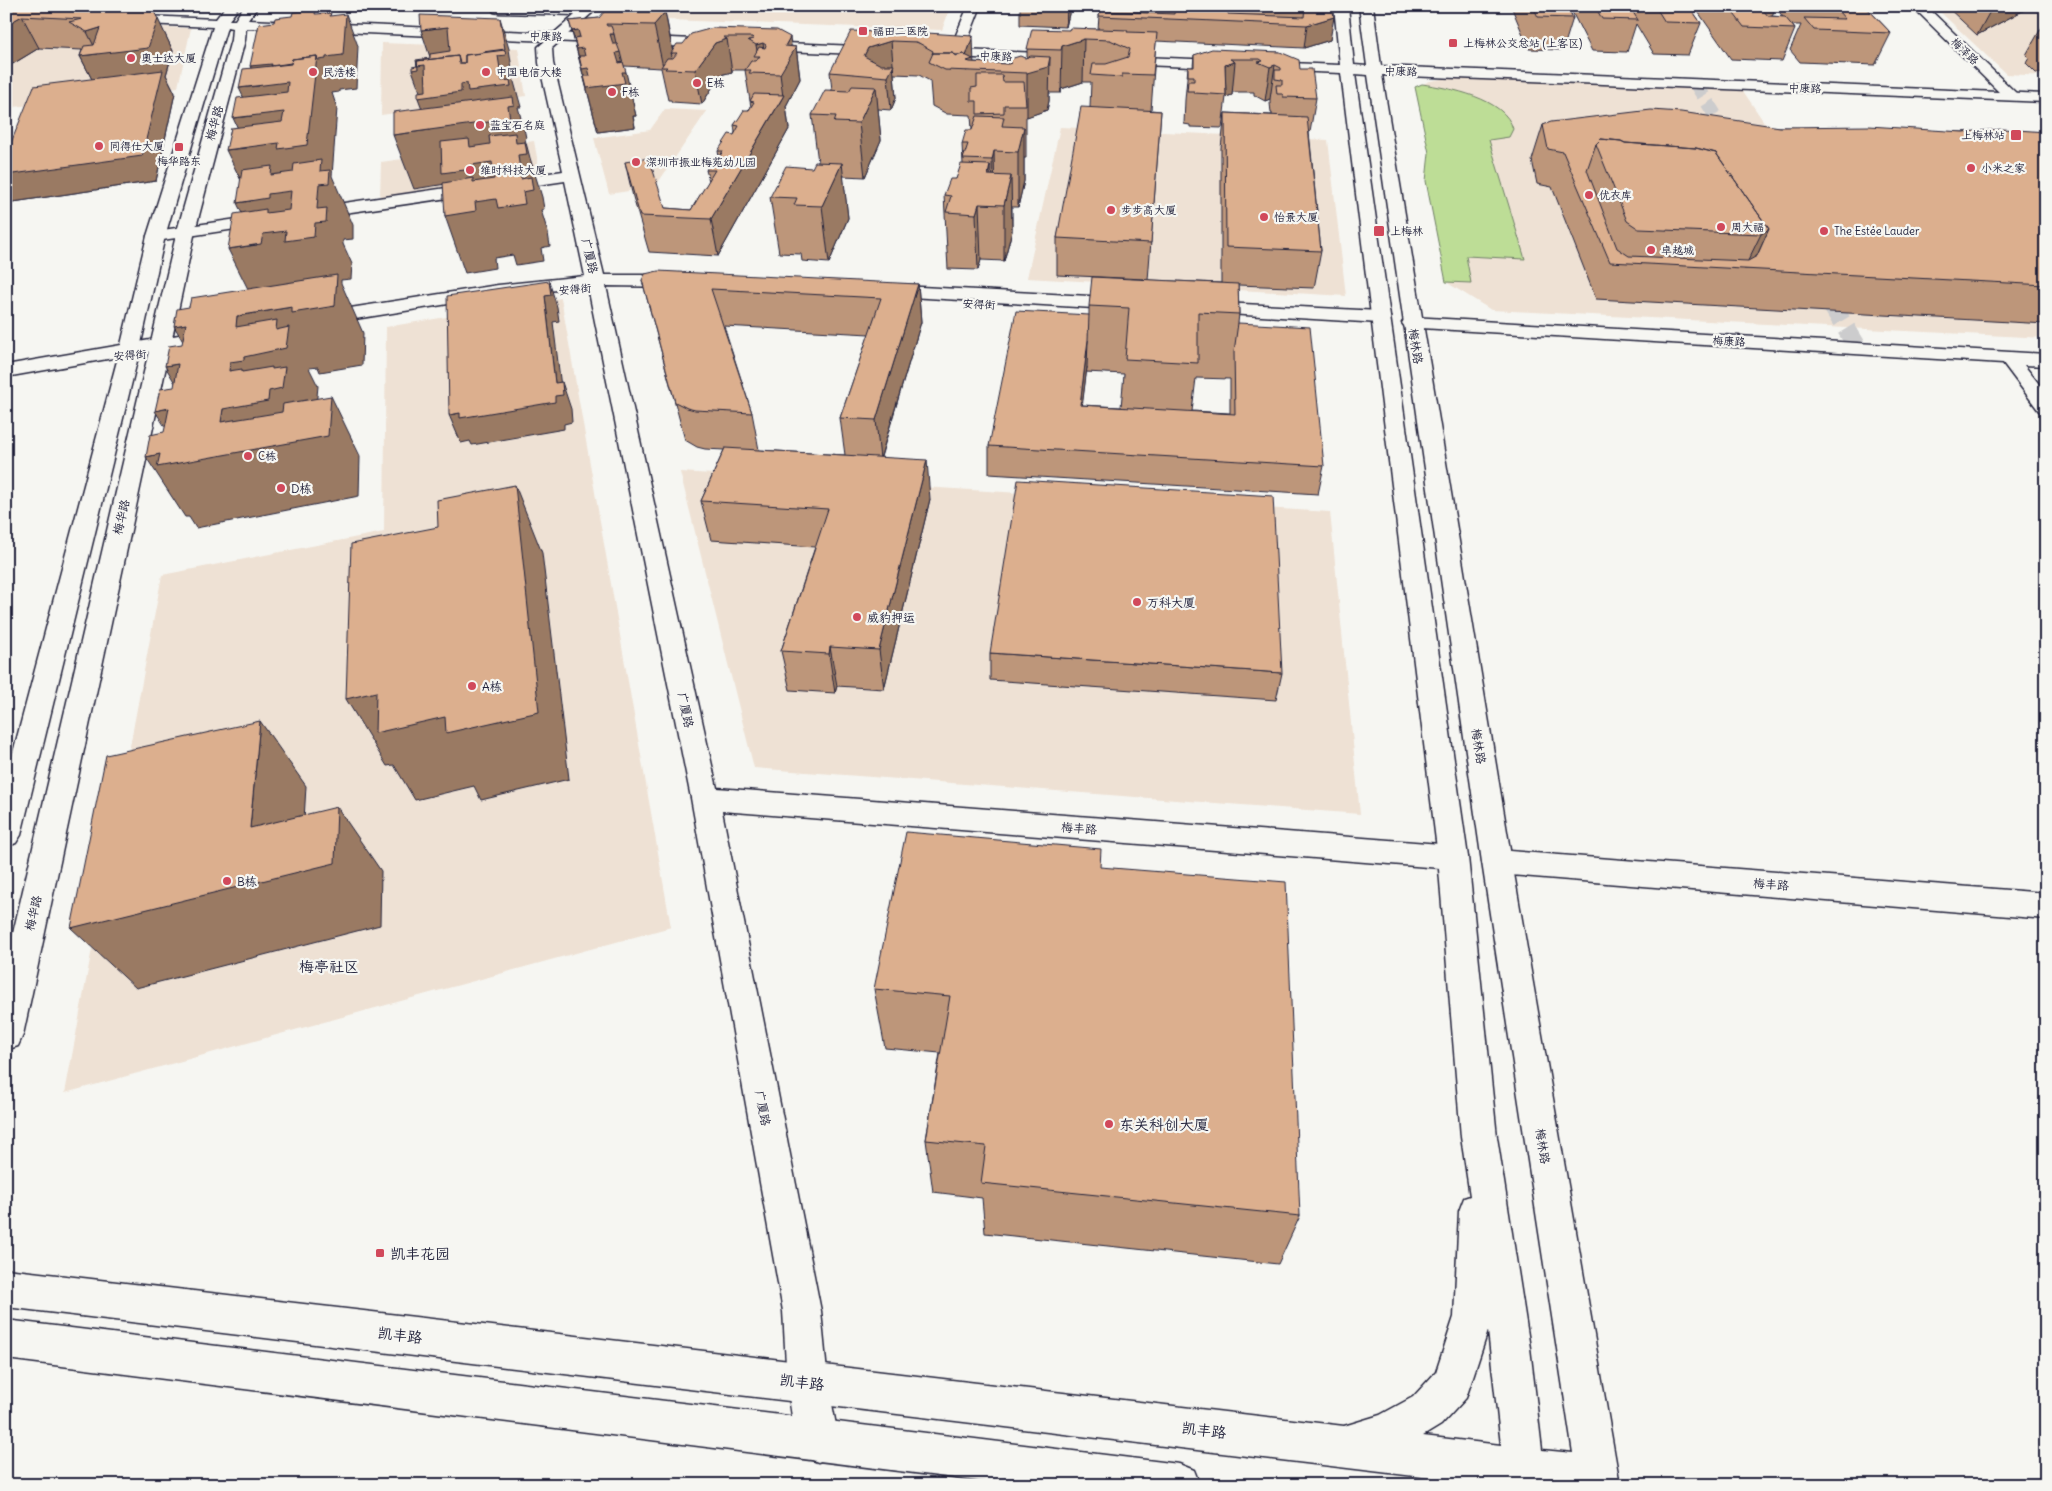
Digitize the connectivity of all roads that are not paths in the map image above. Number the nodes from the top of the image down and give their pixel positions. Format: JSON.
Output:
{"nodes":[{"id":1,"x":502,"y":6,"type":"edge"},
{"id":2,"x":974,"y":6,"type":"edge"},
{"id":3,"x":1341,"y":6,"type":"edge"},
{"id":4,"x":1366,"y":6,"type":"edge"},
{"id":5,"x":1918,"y":6,"type":"edge"},
{"id":6,"x":107,"y":15,"type":"edge"},
{"id":7,"x":235,"y":16,"type":"edge"},
{"id":8,"x":572,"y":21,"type":"edge"},
{"id":9,"x":1345,"y":34,"type":"junction"},
{"id":10,"x":958,"y":47,"type":"junction"},
{"id":11,"x":892,"y":48,"type":"dead end"},
{"id":12,"x":1105,"y":56,"type":"edge"},
{"id":13,"x":1383,"y":61,"type":"junction"},
{"id":14,"x":1267,"y":62,"type":"junction"},
{"id":15,"x":1348,"y":65,"type":"junction"},
{"id":16,"x":1463,"y":70,"type":"junction"},
{"id":17,"x":2046,"y":90,"type":"edge"},
{"id":18,"x":2007,"y":92,"type":"junction"},
{"id":19,"x":2046,"y":98,"type":"edge"},
{"id":20,"x":1352,"y":111,"type":"junction"},
{"id":21,"x":1380,"y":113,"type":"junction"},
{"id":22,"x":570,"y":174,"type":"junction"},
{"id":23,"x":186,"y":231,"type":"junction"},
{"id":24,"x":156,"y":236,"type":"junction"},
{"id":25,"x":596,"y":283,"type":"junction"},
{"id":26,"x":698,"y":285,"type":"edge"},
{"id":27,"x":866,"y":294,"type":"edge"},
{"id":28,"x":1143,"y":309,"type":"edge"},
{"id":29,"x":1183,"y":311,"type":"edge"},
{"id":30,"x":1381,"y":322,"type":"junction"},
{"id":31,"x":1412,"y":323,"type":"junction"},
{"id":32,"x":303,"y":325,"type":"edge"},
{"id":33,"x":240,"y":335,"type":"edge"},
{"id":34,"x":159,"y":348,"type":"junction"},
{"id":35,"x":129,"y":353,"type":"junction"},
{"id":36,"x":2009,"y":358,"type":"junction"},
{"id":37,"x":2046,"y":360,"type":"edge"},
{"id":38,"x":6,"y":371,"type":"edge"},
{"id":39,"x":2046,"y":406,"type":"edge"},
{"id":40,"x":705,"y":798,"type":"junction"},
{"id":41,"x":6,"y":835,"type":"edge"},
{"id":42,"x":1453,"y":857,"type":"junction"},
{"id":43,"x":1497,"y":862,"type":"junction"},
{"id":44,"x":2046,"y":906,"type":"edge"},
{"id":45,"x":6,"y":1035,"type":"edge"},
{"id":46,"x":1479,"y":1137,"type":"junction"},
{"id":47,"x":6,"y":1288,"type":"edge"},
{"id":48,"x":6,"y":1339,"type":"edge"},
{"id":49,"x":808,"y":1383,"type":"junction"},
{"id":50,"x":818,"y":1441,"type":"junction"},
{"id":51,"x":1343,"y":1446,"type":"junction"},
{"id":52,"x":1525,"y":1476,"type":"edge"},
{"id":53,"x":1598,"y":1481,"type":"edge"},
{"id":54,"x":1179,"y":1485,"type":"edge"}],
"edges":[{"from":1,"to":8,"type":"main road"},
{"from":2,"to":10,"type":"main road"},
{"from":3,"to":9,"type":"main road"},
{"from":4,"to":13,"type":"main road"},
{"from":5,"to":18,"type":"main road","name":"梅泽路"},
{"from":6,"to":7,"type":"main road","name":"中康路"},
{"from":7,"to":8,"type":"main road","name":"中康路"},
{"from":7,"to":23,"type":"main road","name":"梅华路"},
{"from":7,"to":24,"type":"main road","name":"梅华路"},
{"from":8,"to":11,"type":"main road","name":"中康路"},
{"from":8,"to":22,"type":"main road","name":"广厦路"},
{"from":9,"to":14,"type":"main road"},
{"from":9,"to":15,"type":"main road"},
{"from":10,"to":10,"type":"main road","name":"中康路"},
{"from":12,"to":14,"type":"main road","name":"中康路"},
{"from":13,"to":15,"type":"main road","name":"中康路"},
{"from":13,"to":16,"type":"main road","name":"中康路"},
{"from":13,"to":16,"type":"main road"},
{"from":13,"to":21,"type":"main road","name":"梅林路"},
{"from":14,"to":15,"type":"main road","name":"中康路"},
{"from":14,"to":20,"type":"main road"},
{"from":15,"to":20,"type":"main road"},
{"from":16,"to":18,"type":"main road","name":"中康路"},
{"from":16,"to":21,"type":"main road"},
{"from":17,"to":18,"type":"main road","name":"中康路"},
{"from":18,"to":19,"type":"main road","name":"中康路"},
{"from":20,"to":30,"type":"main road"},
{"from":21,"to":31,"type":"main road","name":"梅林路"},
{"from":22,"to":23,"type":"main road"},
{"from":22,"to":25,"type":"main road","name":"广厦路"},
{"from":23,"to":24,"type":"main road"},
{"from":23,"to":34,"type":"main road","name":"梅华路"},
{"from":24,"to":35,"type":"main road","name":"梅华路"},
{"from":25,"to":26,"type":"main road","name":"安得街"},
{"from":25,"to":32,"type":"main road","name":"安得街"},
{"from":25,"to":40,"type":"main road","name":"广厦路"},
{"from":27,"to":28,"type":"main road","name":"安得街"},
{"from":29,"to":30,"type":"main road"},
{"from":30,"to":42,"type":"main road"},
{"from":31,"to":36,"type":"main road","name":"梅康路"},
{"from":31,"to":43,"type":"main road","name":"梅林路"},
{"from":33,"to":34,"type":"main road","name":"安得街"},
{"from":34,"to":35,"type":"main road","name":"安得街"},
{"from":34,"to":45,"type":"main road","name":"梅华路"},
{"from":35,"to":38,"type":"main road","name":"安得街"},
{"from":35,"to":41,"type":"main road","name":"梅华路"},
{"from":36,"to":37,"type":"main road","name":"梅康路"},
{"from":36,"to":39,"type":"main road"},
{"from":40,"to":42,"type":"main road","name":"梅丰路"},
{"from":40,"to":49,"type":"main road","name":"广厦路"},
{"from":42,"to":46,"type":"main road"},
{"from":43,"to":44,"type":"main road","name":"梅丰路"},
{"from":43,"to":53,"type":"main road","name":"梅林路"},
{"from":46,"to":51,"type":"main road"},
{"from":46,"to":52,"type":"main road"},
{"from":47,"to":49,"type":"main road","name":"凯丰路"},
{"from":48,"to":50,"type":"main road"},
{"from":49,"to":50,"type":"main road","name":"广厦路"},
{"from":49,"to":51,"type":"main road","name":"凯丰路"},
{"from":50,"to":54,"type":"main road"},
{"from":51,"to":52,"type":"main road","name":"凯丰路"},
{"from":52,"to":53,"type":"main road","name":"凯丰路"}]}
